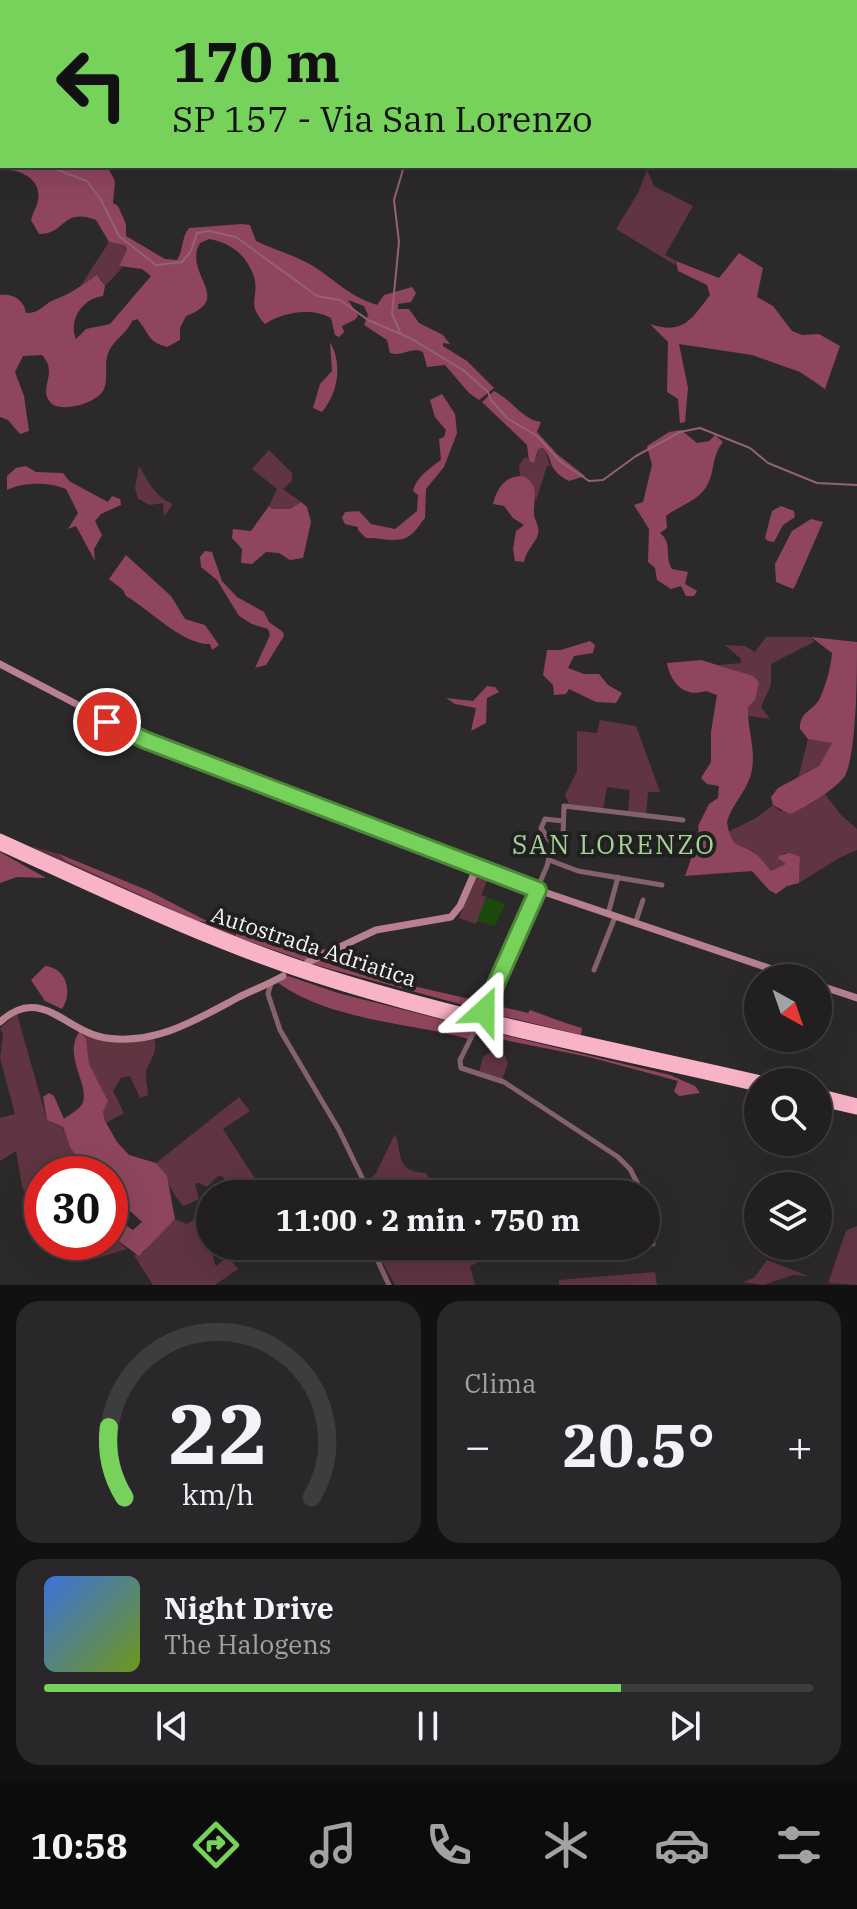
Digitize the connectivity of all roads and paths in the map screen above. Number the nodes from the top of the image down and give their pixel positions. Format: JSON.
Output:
{"nodes":[{"id":1,"x":0,"y":664,"type":"edge"},
{"id":2,"x":683,"y":820,"type":"dead end"},
{"id":3,"x":563,"y":821,"type":"junction"},
{"id":4,"x":0,"y":838,"type":"edge"},
{"id":5,"x":0,"y":846,"type":"edge"},
{"id":6,"x":550,"y":852,"type":"junction"},
{"id":7,"x":549,"y":860,"type":"junction"},
{"id":8,"x":477,"y":867,"type":"junction"},
{"id":9,"x":618,"y":877,"type":"junction"},
{"id":10,"x":662,"y":885,"type":"dead end"},
{"id":11,"x":538,"y":890,"type":"junction"},
{"id":12,"x":643,"y":900,"type":"dead end"},
{"id":13,"x":612,"y":916,"type":"junction"},
{"id":14,"x":635,"y":924,"type":"junction"},
{"id":15,"x":308,"y":962,"type":"dead end"},
{"id":16,"x":756,"y":964,"type":"edge"},
{"id":17,"x":594,"y":970,"type":"dead end"},
{"id":18,"x":283,"y":976,"type":"dead end"},
{"id":19,"x":271,"y":983,"type":"junction"},
{"id":20,"x":832,"y":990,"type":"edge"},
{"id":21,"x":857,"y":998,"type":"edge"},
{"id":22,"x":484,"y":1011,"type":"dead end"},
{"id":23,"x":0,"y":1022,"type":"edge"},
{"id":24,"x":476,"y":1028,"type":"dead end"},
{"id":25,"x":744,"y":1076,"type":"edge"},
{"id":26,"x":744,"y":1084,"type":"edge"},
{"id":27,"x":832,"y":1097,"type":"edge"},
{"id":28,"x":857,"y":1103,"type":"edge"},
{"id":29,"x":832,"y":1104,"type":"edge"},
{"id":30,"x":857,"y":1110,"type":"edge"},
{"id":31,"x":363,"y":1180,"type":"edge"},
{"id":32,"x":636,"y":1180,"type":"edge"},
{"id":33,"x":377,"y":1260,"type":"edge"},
{"id":34,"x":389,"y":1285,"type":"edge"}],
"edges":[{"from":1,"to":8,"type":"main road"},
{"from":2,"to":3,"type":"street"},
{"from":3,"to":6,"type":"street"},
{"from":3,"to":6,"type":"street"},
{"from":4,"to":25,"type":"highway","name":"Autostrada Adriatica"},
{"from":5,"to":26,"type":"highway","name":"Autostrada Adriatica"},
{"from":6,"to":7,"type":"street"},
{"from":7,"to":9,"type":"street"},
{"from":7,"to":11,"type":"street"},
{"from":8,"to":11,"type":"main road"},
{"from":8,"to":15,"type":"main road"},
{"from":9,"to":10,"type":"street"},
{"from":9,"to":13,"type":"street"},
{"from":11,"to":13,"type":"main road"},
{"from":11,"to":22,"type":"street"},
{"from":12,"to":14,"type":"street"},
{"from":13,"to":14,"type":"main road"},
{"from":13,"to":17,"type":"street"},
{"from":14,"to":16,"type":"main road"},
{"from":18,"to":19,"type":"main road"},
{"from":19,"to":23,"type":"main road"},
{"from":19,"to":31,"type":"street"},
{"from":20,"to":21,"type":"main road"},
{"from":24,"to":32,"type":"street"},
{"from":27,"to":28,"type":"highway"},
{"from":29,"to":30,"type":"highway"},
{"from":33,"to":34,"type":"street"}]}
